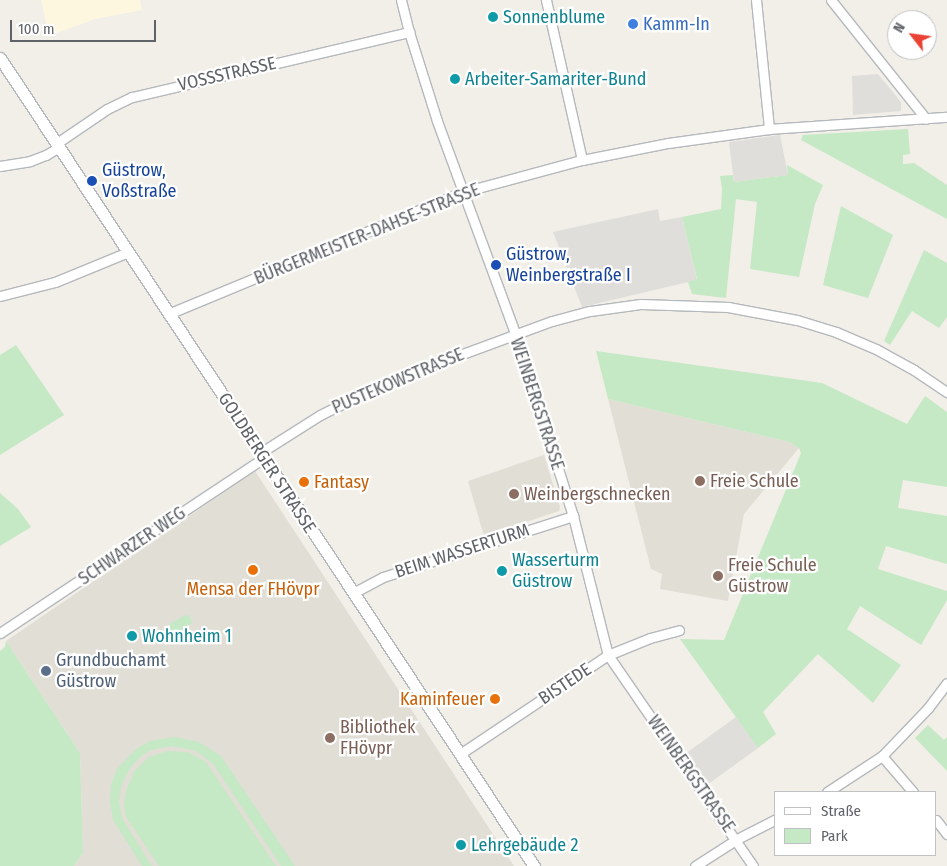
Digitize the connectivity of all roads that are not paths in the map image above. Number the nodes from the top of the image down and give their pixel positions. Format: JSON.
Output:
{"nodes":[{"id":1,"x":401,"y":0,"type":"edge"},
{"id":2,"x":547,"y":0,"type":"edge"},
{"id":3,"x":756,"y":0,"type":"edge"},
{"id":4,"x":831,"y":0,"type":"edge"},
{"id":5,"x":409,"y":32,"type":"junction"},
{"id":6,"x":0,"y":58,"type":"edge"},
{"id":7,"x":947,"y":117,"type":"edge"},
{"id":8,"x":926,"y":118,"type":"junction"},
{"id":9,"x":769,"y":129,"type":"junction"},
{"id":10,"x":58,"y":145,"type":"junction"},
{"id":11,"x":582,"y":160,"type":"junction"},
{"id":12,"x":0,"y":166,"type":"edge"},
{"id":13,"x":463,"y":192,"type":"junction"},
{"id":14,"x":128,"y":252,"type":"junction"},
{"id":15,"x":0,"y":296,"type":"edge"},
{"id":16,"x":168,"y":314,"type":"junction"},
{"id":17,"x":514,"y":333,"type":"junction"},
{"id":18,"x":947,"y":392,"type":"edge"},
{"id":19,"x":262,"y":455,"type":"junction"},
{"id":20,"x":573,"y":516,"type":"junction"},
{"id":21,"x":353,"y":593,"type":"junction"},
{"id":22,"x":678,"y":630,"type":"dead end"},
{"id":23,"x":0,"y":634,"type":"edge"},
{"id":24,"x":608,"y":655,"type":"junction"},
{"id":25,"x":947,"y":682,"type":"edge"},
{"id":26,"x":460,"y":754,"type":"junction"},
{"id":27,"x":882,"y":756,"type":"junction"},
{"id":28,"x":829,"y":791,"type":"edge"},
{"id":29,"x":912,"y":791,"type":"edge"},
{"id":30,"x":774,"y":820,"type":"edge"},
{"id":31,"x":937,"y":821,"type":"edge"},
{"id":32,"x":947,"y":834,"type":"edge"},
{"id":33,"x":737,"y":839,"type":"junction"},
{"id":34,"x":534,"y":866,"type":"edge"},
{"id":35,"x":695,"y":866,"type":"edge"},
{"id":36,"x":753,"y":866,"type":"edge"}],
"edges":[{"from":1,"to":5,"type":"street","name":"WEINBERGSTRASSE"},
{"from":2,"to":11,"type":"street"},
{"from":3,"to":9,"type":"street"},
{"from":4,"to":8,"type":"street"},
{"from":5,"to":10,"type":"street","name":"VOSSSTRASSE"},
{"from":5,"to":13,"type":"street","name":"WEINBERGSTRASSE"},
{"from":6,"to":10,"type":"main road","name":"GOLDBERGER STRASSE"},
{"from":7,"to":8,"type":"street","name":"BÜRGERMEISTER-DAHSE-STRASSE"},
{"from":8,"to":9,"type":"street","name":"BÜRGERMEISTER-DAHSE-STRASSE"},
{"from":9,"to":11,"type":"street","name":"BÜRGERMEISTER-DAHSE-STRASSE"},
{"from":10,"to":12,"type":"street","name":"VOSSSTRASSE"},
{"from":10,"to":14,"type":"main road","name":"GOLDBERGER STRASSE"},
{"from":11,"to":13,"type":"street","name":"BÜRGERMEISTER-DAHSE-STRASSE"},
{"from":13,"to":16,"type":"street","name":"BÜRGERMEISTER-DAHSE-STRASSE"},
{"from":13,"to":17,"type":"street","name":"WEINBERGSTRASSE"},
{"from":14,"to":15,"type":"street"},
{"from":14,"to":16,"type":"main road","name":"GOLDBERGER STRASSE"},
{"from":16,"to":19,"type":"main road","name":"GOLDBERGER STRASSE"},
{"from":17,"to":18,"type":"street","name":"PUSTEKOWSTRASSE"},
{"from":17,"to":19,"type":"street","name":"PUSTEKOWSTRASSE"},
{"from":17,"to":20,"type":"street","name":"WEINBERGSTRASSE"},
{"from":19,"to":21,"type":"main road","name":"GOLDBERGER STRASSE"},
{"from":19,"to":23,"type":"street","name":"SCHWARZER WEG"},
{"from":20,"to":21,"type":"street","name":"BEIM WASSERTURM"},
{"from":20,"to":24,"type":"street","name":"WEINBERGSTRASSE"},
{"from":21,"to":26,"type":"main road","name":"GOLDBERGER STRASSE"},
{"from":22,"to":24,"type":"street","name":"BISTEDE"},
{"from":24,"to":26,"type":"street","name":"BISTEDE"},
{"from":24,"to":33,"type":"street","name":"WEINBERGSTRASSE"},
{"from":25,"to":27,"type":"street"},
{"from":26,"to":34,"type":"main road","name":"GOLDBERGER STRASSE"},
{"from":27,"to":28,"type":"street"},
{"from":27,"to":29,"type":"street"},
{"from":30,"to":33,"type":"street"},
{"from":31,"to":32,"type":"street"},
{"from":33,"to":35,"type":"street"},
{"from":33,"to":36,"type":"street","name":"WEINBERGSTRASSE"}]}
